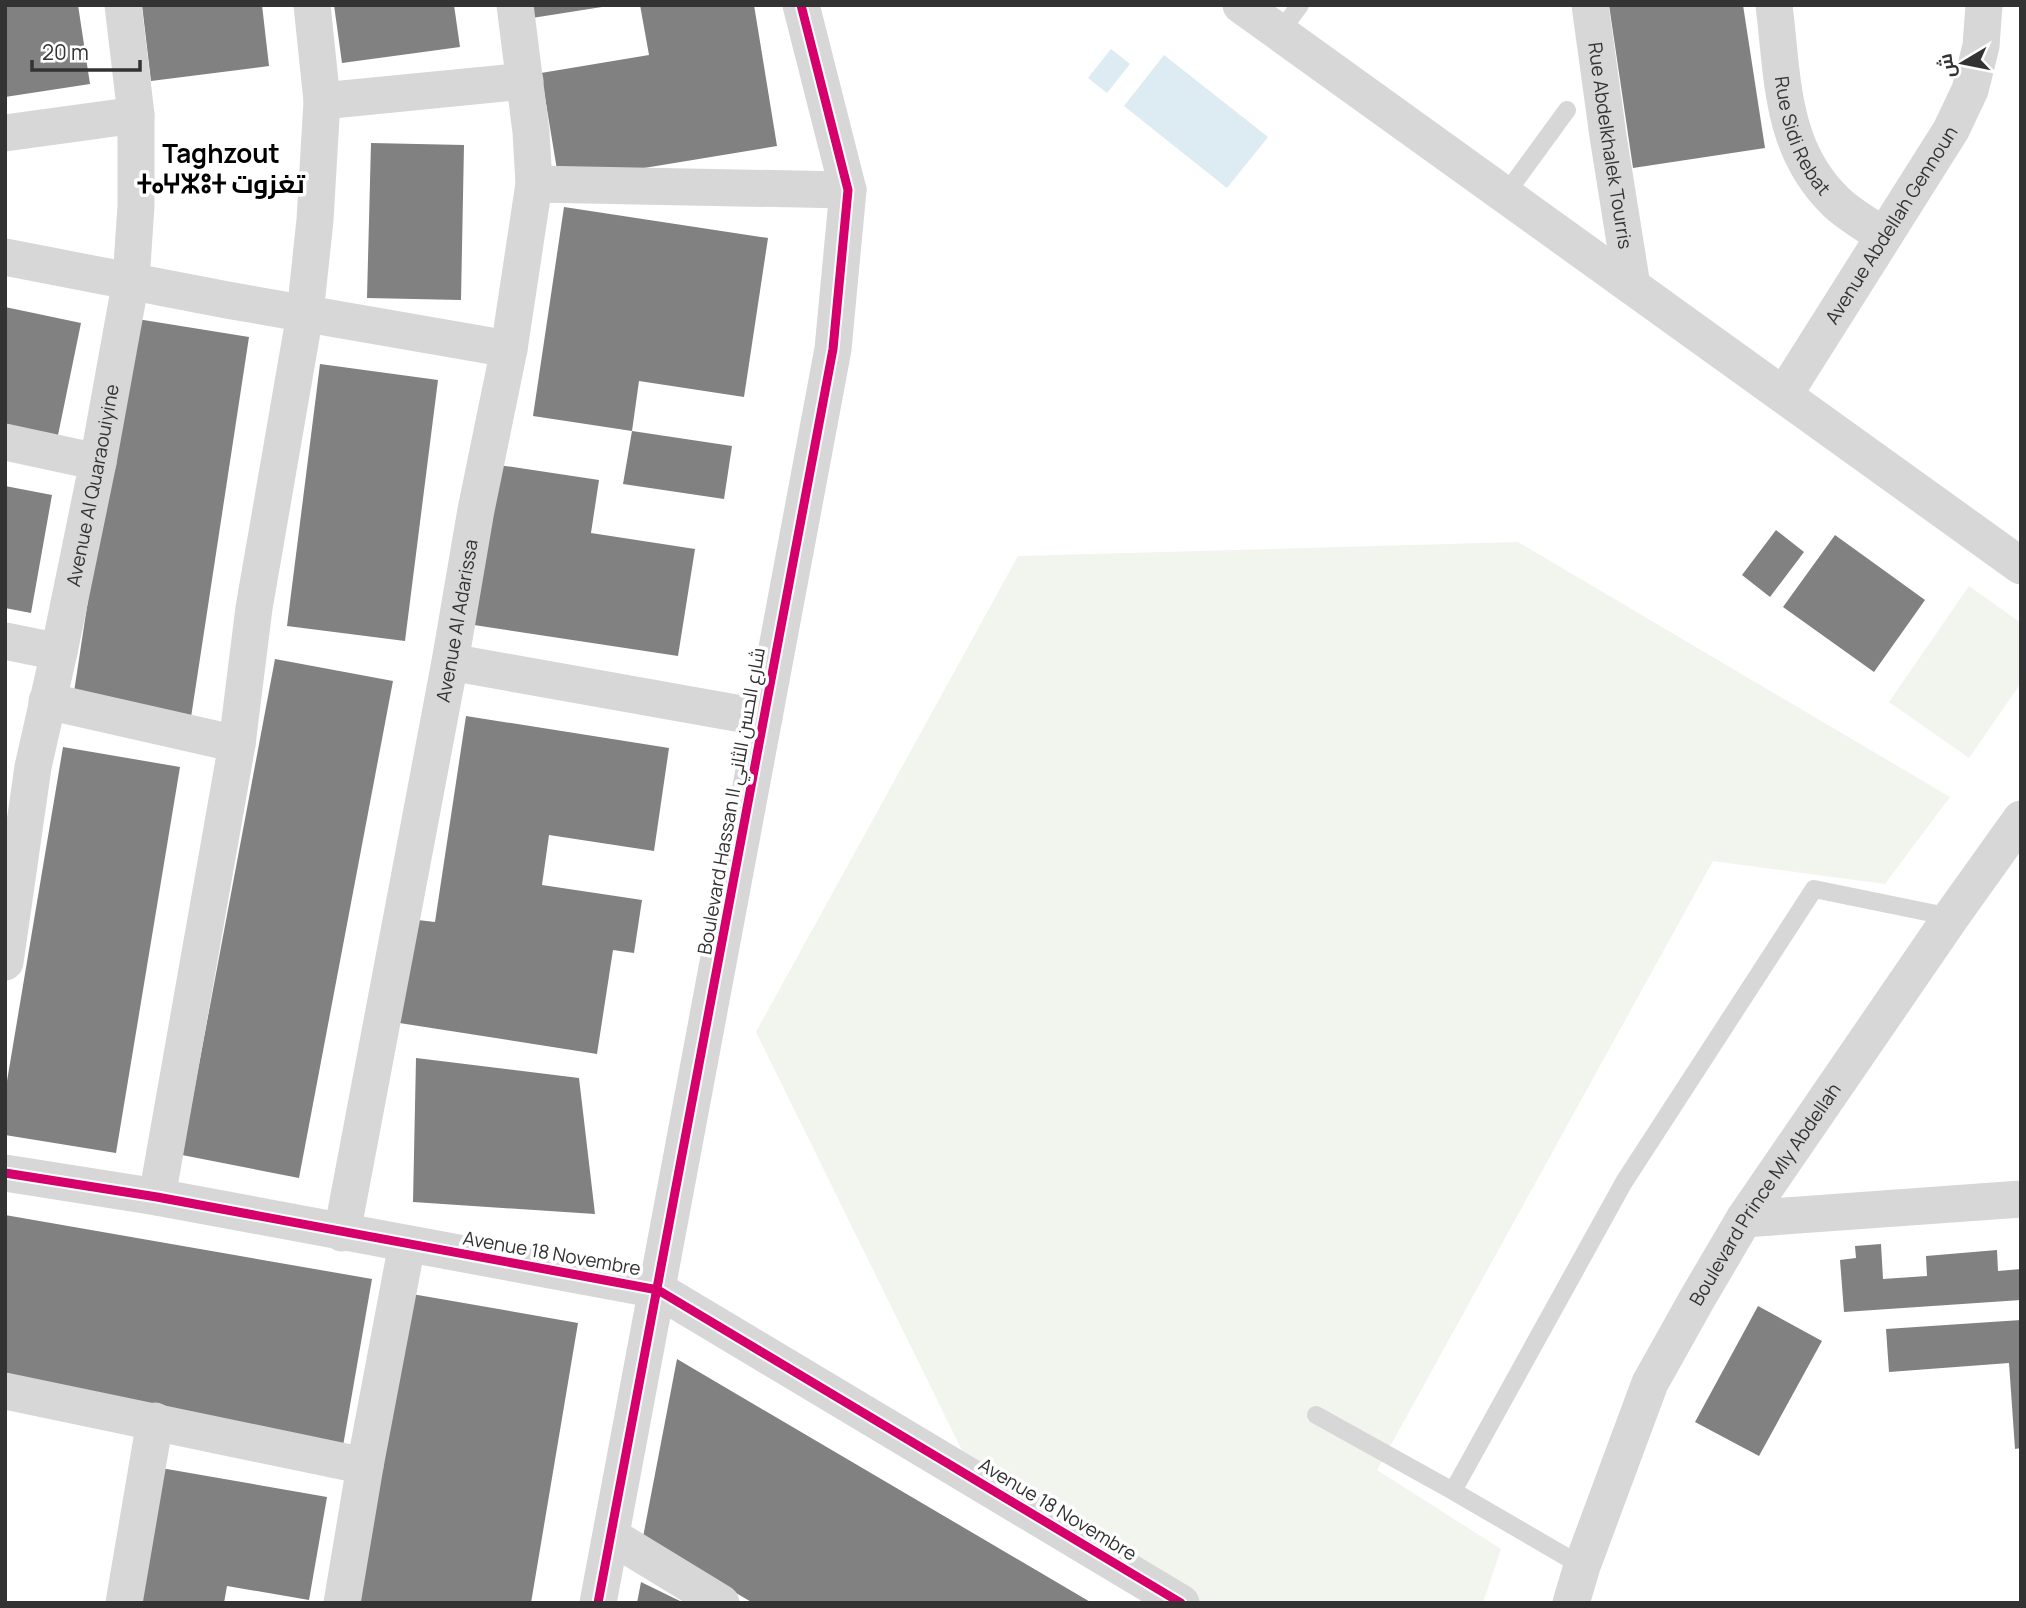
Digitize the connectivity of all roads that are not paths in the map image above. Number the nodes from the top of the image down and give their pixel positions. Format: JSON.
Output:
{"nodes":[{"id":1,"x":123,"y":5,"type":"edge"},
{"id":2,"x":312,"y":5,"type":"edge"},
{"id":3,"x":514,"y":5,"type":"edge"},
{"id":4,"x":801,"y":5,"type":"edge"},
{"id":5,"x":1241,"y":5,"type":"edge"},
{"id":6,"x":1590,"y":5,"type":"edge"},
{"id":7,"x":1774,"y":5,"type":"edge"},
{"id":8,"x":1984,"y":5,"type":"edge"},
{"id":9,"x":1290,"y":19,"type":"edge"},
{"id":10,"x":525,"y":81,"type":"junction"},
{"id":11,"x":322,"y":101,"type":"junction"},
{"id":12,"x":1567,"y":110,"type":"dead end"},
{"id":13,"x":135,"y":115,"type":"junction"},
{"id":14,"x":5,"y":133,"type":"edge"},
{"id":15,"x":534,"y":184,"type":"junction"},
{"id":16,"x":848,"y":190,"type":"junction"},
{"id":17,"x":1505,"y":195,"type":"junction"},
{"id":18,"x":1884,"y":236,"type":"junction"},
{"id":19,"x":5,"y":257,"type":"edge"},
{"id":20,"x":131,"y":280,"type":"junction"},
{"id":21,"x":1632,"y":286,"type":"junction"},
{"id":22,"x":305,"y":314,"type":"junction"},
{"id":23,"x":509,"y":349,"type":"junction"},
{"id":24,"x":1784,"y":395,"type":"junction"},
{"id":25,"x":5,"y":442,"type":"edge"},
{"id":26,"x":98,"y":462,"type":"junction"},
{"id":27,"x":2021,"y":566,"type":"edge"},
{"id":28,"x":5,"y":641,"type":"edge"},
{"id":29,"x":60,"y":652,"type":"junction"},
{"id":30,"x":450,"y":662,"type":"junction"},
{"id":31,"x":47,"y":701,"type":"junction"},
{"id":32,"x":764,"y":719,"type":"junction"},
{"id":33,"x":237,"y":744,"type":"junction"},
{"id":34,"x":19,"y":764,"type":"edge"},
{"id":35,"x":2021,"y":819,"type":"edge"},
{"id":36,"x":1951,"y":917,"type":"junction"},
{"id":37,"x":6,"y":958,"type":"edge"},
{"id":38,"x":5,"y":1173,"type":"edge"},
{"id":39,"x":157,"y":1197,"type":"junction"},
{"id":40,"x":2021,"y":1199,"type":"edge"},
{"id":41,"x":1744,"y":1219,"type":"junction"},
{"id":42,"x":342,"y":1233,"type":"junction"},
{"id":43,"x":407,"y":1244,"type":"junction"},
{"id":44,"x":658,"y":1290,"type":"junction"},
{"id":45,"x":5,"y":1391,"type":"edge"},
{"id":46,"x":1316,"y":1415,"type":"dead end"},
{"id":47,"x":155,"y":1421,"type":"junction"},
{"id":48,"x":365,"y":1466,"type":"junction"},
{"id":49,"x":1453,"y":1491,"type":"junction"},
{"id":50,"x":611,"y":1536,"type":"junction"},
{"id":51,"x":1582,"y":1566,"type":"junction"},
{"id":52,"x":124,"y":1603,"type":"edge"},
{"id":53,"x":342,"y":1603,"type":"edge"},
{"id":54,"x":598,"y":1603,"type":"edge"},
{"id":55,"x":721,"y":1603,"type":"edge"},
{"id":56,"x":1181,"y":1603,"type":"edge"},
{"id":57,"x":1571,"y":1603,"type":"edge"}],
"edges":[{"from":1,"to":13,"type":"street","name":"Avenue Al Quaraouiyine"},
{"from":2,"to":11,"type":"street"},
{"from":3,"to":10,"type":"street","name":"Avenue Al Adarissa"},
{"from":4,"to":16,"type":"street","name":"Boulevard Hassan II شارع الحسن الثاني"},
{"from":5,"to":9,"type":"street"},
{"from":6,"to":21,"type":"street","name":"Rue Abdelkhalek Tourris"},
{"from":7,"to":18,"type":"street","name":"Rue Sidi Rebat"},
{"from":8,"to":18,"type":"street","name":"Avenue Abdellah Gennoun"},
{"from":9,"to":17,"type":"street"},
{"from":10,"to":11,"type":"street"},
{"from":10,"to":15,"type":"street","name":"Avenue Al Adarissa"},
{"from":11,"to":22,"type":"street"},
{"from":12,"to":17,"type":"lane"},
{"from":13,"to":14,"type":"street"},
{"from":13,"to":20,"type":"street","name":"Avenue Al Quaraouiyine"},
{"from":15,"to":16,"type":"street"},
{"from":15,"to":23,"type":"street","name":"Avenue Al Adarissa"},
{"from":16,"to":32,"type":"street","name":"Boulevard Hassan II شارع الحسن الثاني"},
{"from":17,"to":21,"type":"street"},
{"from":18,"to":24,"type":"street","name":"Avenue Abdellah Gennoun"},
{"from":19,"to":20,"type":"street"},
{"from":20,"to":22,"type":"street"},
{"from":20,"to":26,"type":"street","name":"Avenue Al Quaraouiyine"},
{"from":21,"to":24,"type":"street"},
{"from":22,"to":23,"type":"street"},
{"from":22,"to":33,"type":"street"},
{"from":23,"to":30,"type":"street","name":"Avenue Al Adarissa"},
{"from":24,"to":27,"type":"street"},
{"from":25,"to":26,"type":"street"},
{"from":26,"to":29,"type":"street","name":"Avenue Al Quaraouiyine"},
{"from":28,"to":29,"type":"street"},
{"from":29,"to":31,"type":"street","name":"Avenue Al Quaraouiyine"},
{"from":30,"to":32,"type":"street"},
{"from":30,"to":42,"type":"street","name":"Avenue Al Adarissa"},
{"from":31,"to":33,"type":"street"},
{"from":31,"to":34,"type":"street","name":"Avenue Al Quaraouiyine"},
{"from":32,"to":44,"type":"street","name":"Boulevard Hassan II شارع الحسن الثاني"},
{"from":33,"to":39,"type":"street"},
{"from":34,"to":37,"type":"street","name":"Avenue Al Quaraouiyine"},
{"from":35,"to":36,"type":"street","name":"Boulevard Prince Mly Abdellah"},
{"from":36,"to":41,"type":"street","name":"Boulevard Prince Mly Abdellah"},
{"from":36,"to":49,"type":"lane"},
{"from":38,"to":39,"type":"street","name":"Avenue 18 Novembre"},
{"from":39,"to":42,"type":"street","name":"Avenue 18 Novembre"},
{"from":40,"to":41,"type":"street"},
{"from":41,"to":51,"type":"street","name":"Boulevard Prince Mly Abdellah"},
{"from":42,"to":43,"type":"street","name":"Avenue 18 Novembre"},
{"from":43,"to":44,"type":"street","name":"Avenue 18 Novembre"},
{"from":43,"to":48,"type":"street"},
{"from":44,"to":50,"type":"street","name":"Boulevard Hassan II شارع الحسن الثاني"},
{"from":44,"to":56,"type":"street","name":"Avenue 18 Novembre"},
{"from":45,"to":47,"type":"street"},
{"from":46,"to":49,"type":"lane"},
{"from":47,"to":48,"type":"street"},
{"from":47,"to":52,"type":"street"},
{"from":48,"to":53,"type":"street"},
{"from":49,"to":51,"type":"lane"},
{"from":50,"to":54,"type":"street","name":"Boulevard Hassan II شارع الحسن الثاني"},
{"from":50,"to":55,"type":"street"},
{"from":51,"to":57,"type":"street","name":"Boulevard Prince Mly Abdellah"}]}
